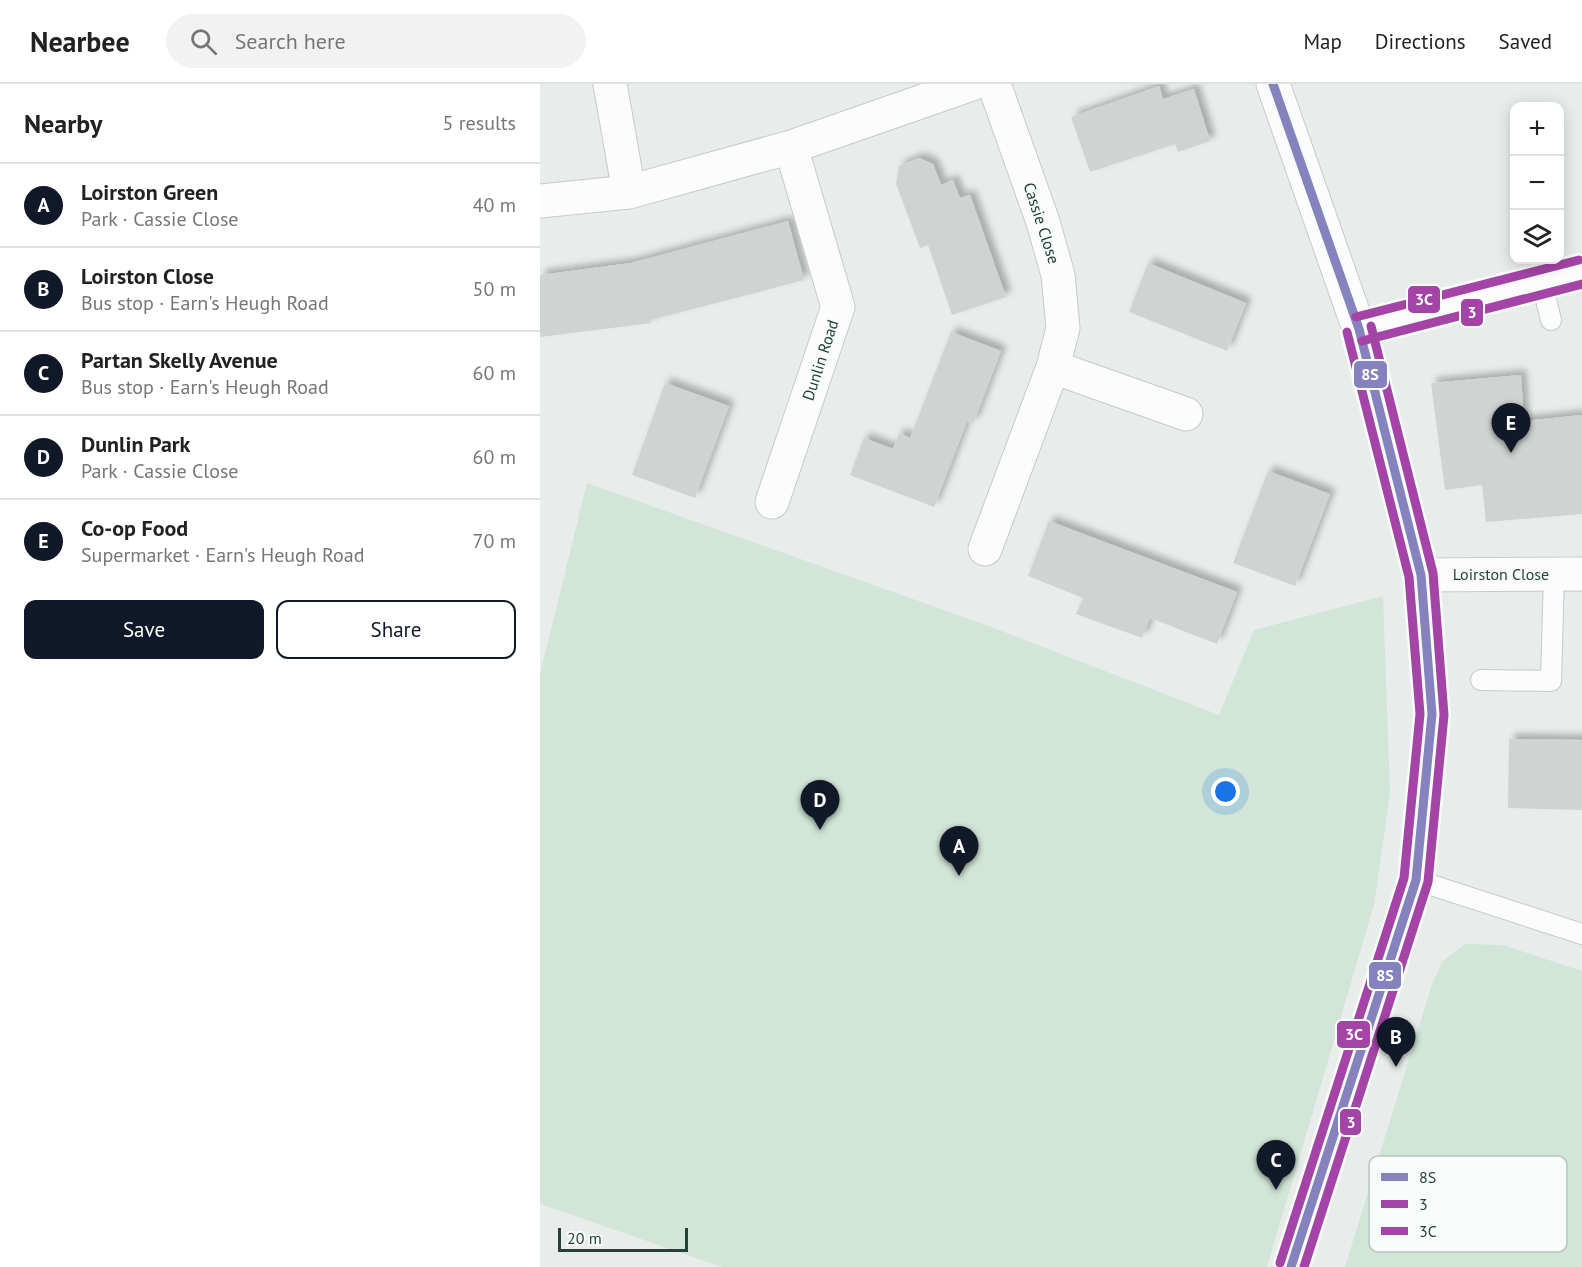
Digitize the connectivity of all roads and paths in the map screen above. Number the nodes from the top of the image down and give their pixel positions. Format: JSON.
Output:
{"nodes":[{"id":1,"x":610,"y":84,"type":"edge"},
{"id":2,"x":972,"y":84,"type":"edge"},
{"id":3,"x":994,"y":84,"type":"edge"},
{"id":4,"x":1273,"y":84,"type":"edge"},
{"id":5,"x":791,"y":147,"type":"junction"},
{"id":6,"x":629,"y":192,"type":"junction"},
{"id":7,"x":540,"y":201,"type":"edge"},
{"id":8,"x":1582,"y":272,"type":"edge"},
{"id":9,"x":1542,"y":284,"type":"junction"},
{"id":10,"x":1551,"y":320,"type":"dead end"},
{"id":11,"x":1359,"y":329,"type":"junction"},
{"id":12,"x":1053,"y":367,"type":"junction"},
{"id":13,"x":1186,"y":414,"type":"dead end"},
{"id":14,"x":772,"y":502,"type":"dead end"},
{"id":15,"x":985,"y":549,"type":"dead end"},
{"id":16,"x":1568,"y":574,"type":"edge"},
{"id":17,"x":1421,"y":575,"type":"junction"},
{"id":18,"x":1481,"y":680,"type":"dead end"},
{"id":19,"x":1416,"y":880,"type":"junction"},
{"id":20,"x":1582,"y":934,"type":"edge"},
{"id":21,"x":1291,"y":1267,"type":"edge"}],
"edges":[{"from":1,"to":6,"type":"street"},
{"from":2,"to":5,"type":"street"},
{"from":3,"to":12,"type":"street","name":"Cassie Close"},
{"from":4,"to":11,"type":"street"},
{"from":5,"to":6,"type":"street"},
{"from":5,"to":14,"type":"street","name":"Dunlin Road"},
{"from":6,"to":7,"type":"street"},
{"from":8,"to":9,"type":"street"},
{"from":9,"to":10,"type":"lane"},
{"from":9,"to":11,"type":"street"},
{"from":11,"to":17,"type":"street"},
{"from":12,"to":13,"type":"street"},
{"from":12,"to":15,"type":"street","name":"Cassie Close"},
{"from":16,"to":17,"type":"street","name":"Loirston Close"},
{"from":16,"to":18,"type":"lane"},
{"from":17,"to":19,"type":"street"},
{"from":19,"to":20,"type":"lane"},
{"from":19,"to":21,"type":"street"}]}
